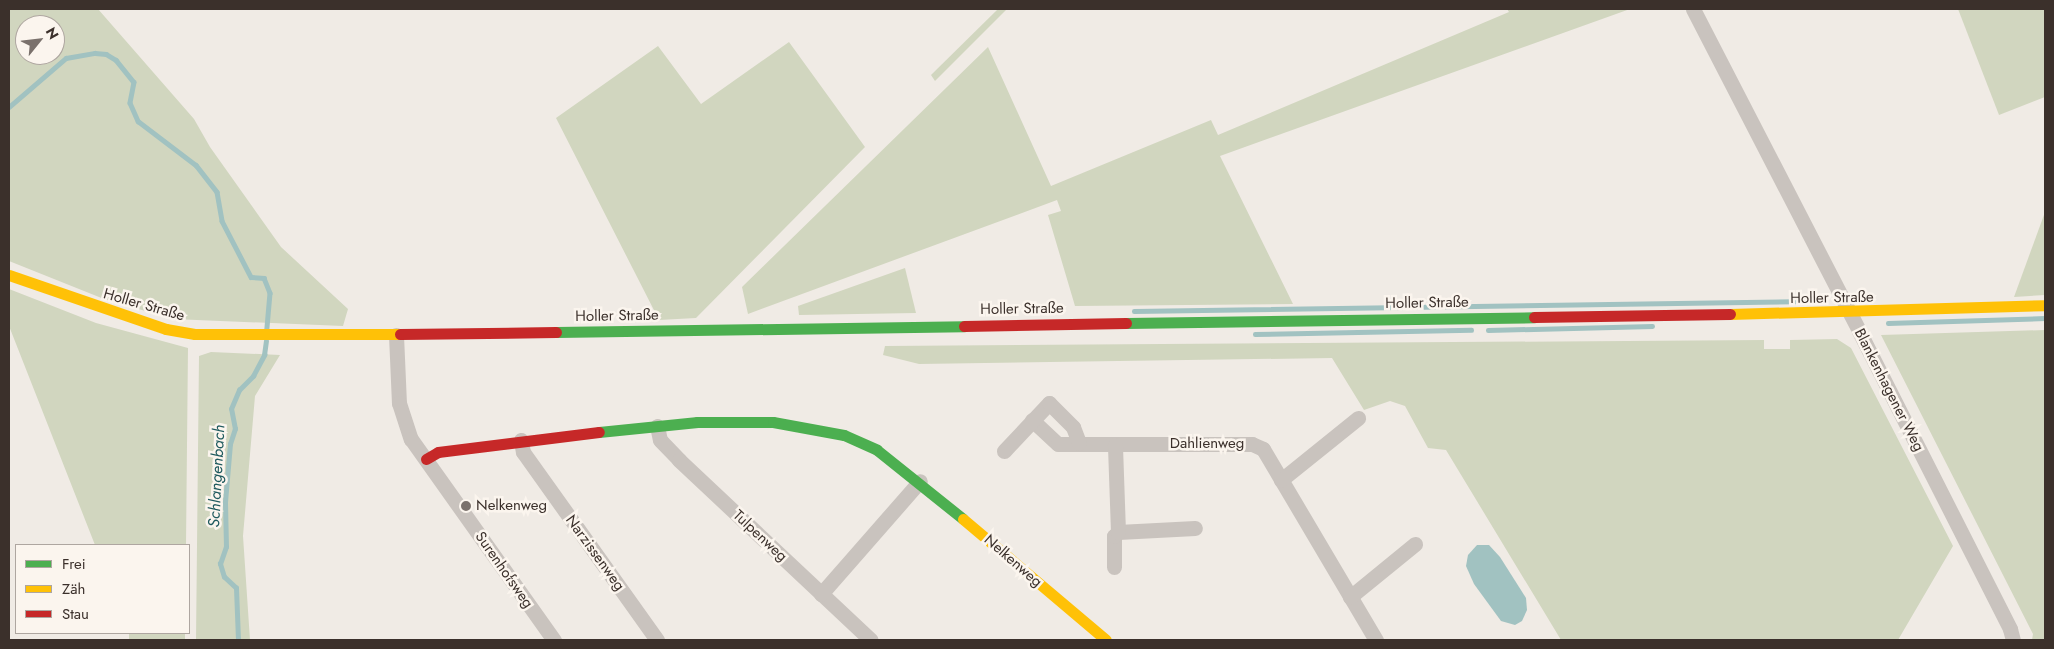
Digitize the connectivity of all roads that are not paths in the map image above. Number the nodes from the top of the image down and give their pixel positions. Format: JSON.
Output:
{"nodes":[{"id":1,"x":1693,"y":9,"type":"edge"},
{"id":2,"x":9,"y":274,"type":"edge"},
{"id":3,"x":2045,"y":305,"type":"edge"},
{"id":4,"x":1849,"y":312,"type":"junction"},
{"id":5,"x":396,"y":335,"type":"junction"},
{"id":6,"x":1358,"y":418,"type":"dead end"},
{"id":7,"x":1032,"y":420,"type":"junction"},
{"id":8,"x":657,"y":426,"type":"junction"},
{"id":9,"x":521,"y":440,"type":"junction"},
{"id":10,"x":1079,"y":444,"type":"junction"},
{"id":11,"x":1115,"y":445,"type":"junction"},
{"id":12,"x":1004,"y":451,"type":"dead end"},
{"id":13,"x":426,"y":460,"type":"junction"},
{"id":14,"x":1281,"y":480,"type":"junction"},
{"id":15,"x":920,"y":481,"type":"junction"},
{"id":16,"x":1195,"y":528,"type":"dead end"},
{"id":17,"x":1118,"y":532,"type":"junction"},
{"id":18,"x":1415,"y":544,"type":"dead end"},
{"id":19,"x":1114,"y":567,"type":"dead end"},
{"id":20,"x":821,"y":594,"type":"junction"},
{"id":21,"x":1350,"y":598,"type":"junction"},
{"id":22,"x":554,"y":640,"type":"edge"},
{"id":23,"x":657,"y":640,"type":"edge"},
{"id":24,"x":872,"y":640,"type":"edge"},
{"id":25,"x":1106,"y":640,"type":"edge"},
{"id":26,"x":1376,"y":640,"type":"edge"},
{"id":27,"x":2013,"y":640,"type":"edge"}],
"edges":[{"from":1,"to":4,"type":"street","name":"Blankenhagener Weg"},
{"from":2,"to":5,"type":"street","name":"Holler Straße"},
{"from":3,"to":4,"type":"street","name":"Holler Straße"},
{"from":4,"to":5,"type":"street","name":"Holler Straße"},
{"from":4,"to":27,"type":"street","name":"Blankenhagener Weg"},
{"from":5,"to":13,"type":"street","name":"Surenhofsweg"},
{"from":6,"to":14,"type":"street"},
{"from":7,"to":10,"type":"street","name":"Dahlienweg"},
{"from":7,"to":10,"type":"street"},
{"from":7,"to":12,"type":"street"},
{"from":8,"to":9,"type":"street","name":"Nelkenweg"},
{"from":8,"to":15,"type":"street","name":"Nelkenweg"},
{"from":8,"to":20,"type":"street","name":"Tulpenweg"},
{"from":9,"to":13,"type":"street","name":"Nelkenweg"},
{"from":9,"to":23,"type":"street","name":"Narzissenweg"},
{"from":10,"to":11,"type":"street","name":"Dahlienweg"},
{"from":11,"to":14,"type":"street","name":"Dahlienweg"},
{"from":11,"to":17,"type":"street"},
{"from":13,"to":22,"type":"street","name":"Surenhofsweg"},
{"from":14,"to":21,"type":"street","name":"Dahlienweg"},
{"from":15,"to":20,"type":"street"},
{"from":15,"to":25,"type":"street","name":"Nelkenweg"},
{"from":16,"to":17,"type":"street"},
{"from":17,"to":19,"type":"street"},
{"from":18,"to":21,"type":"street"},
{"from":20,"to":24,"type":"street","name":"Tulpenweg"},
{"from":21,"to":26,"type":"street","name":"Dahlienweg"}]}
